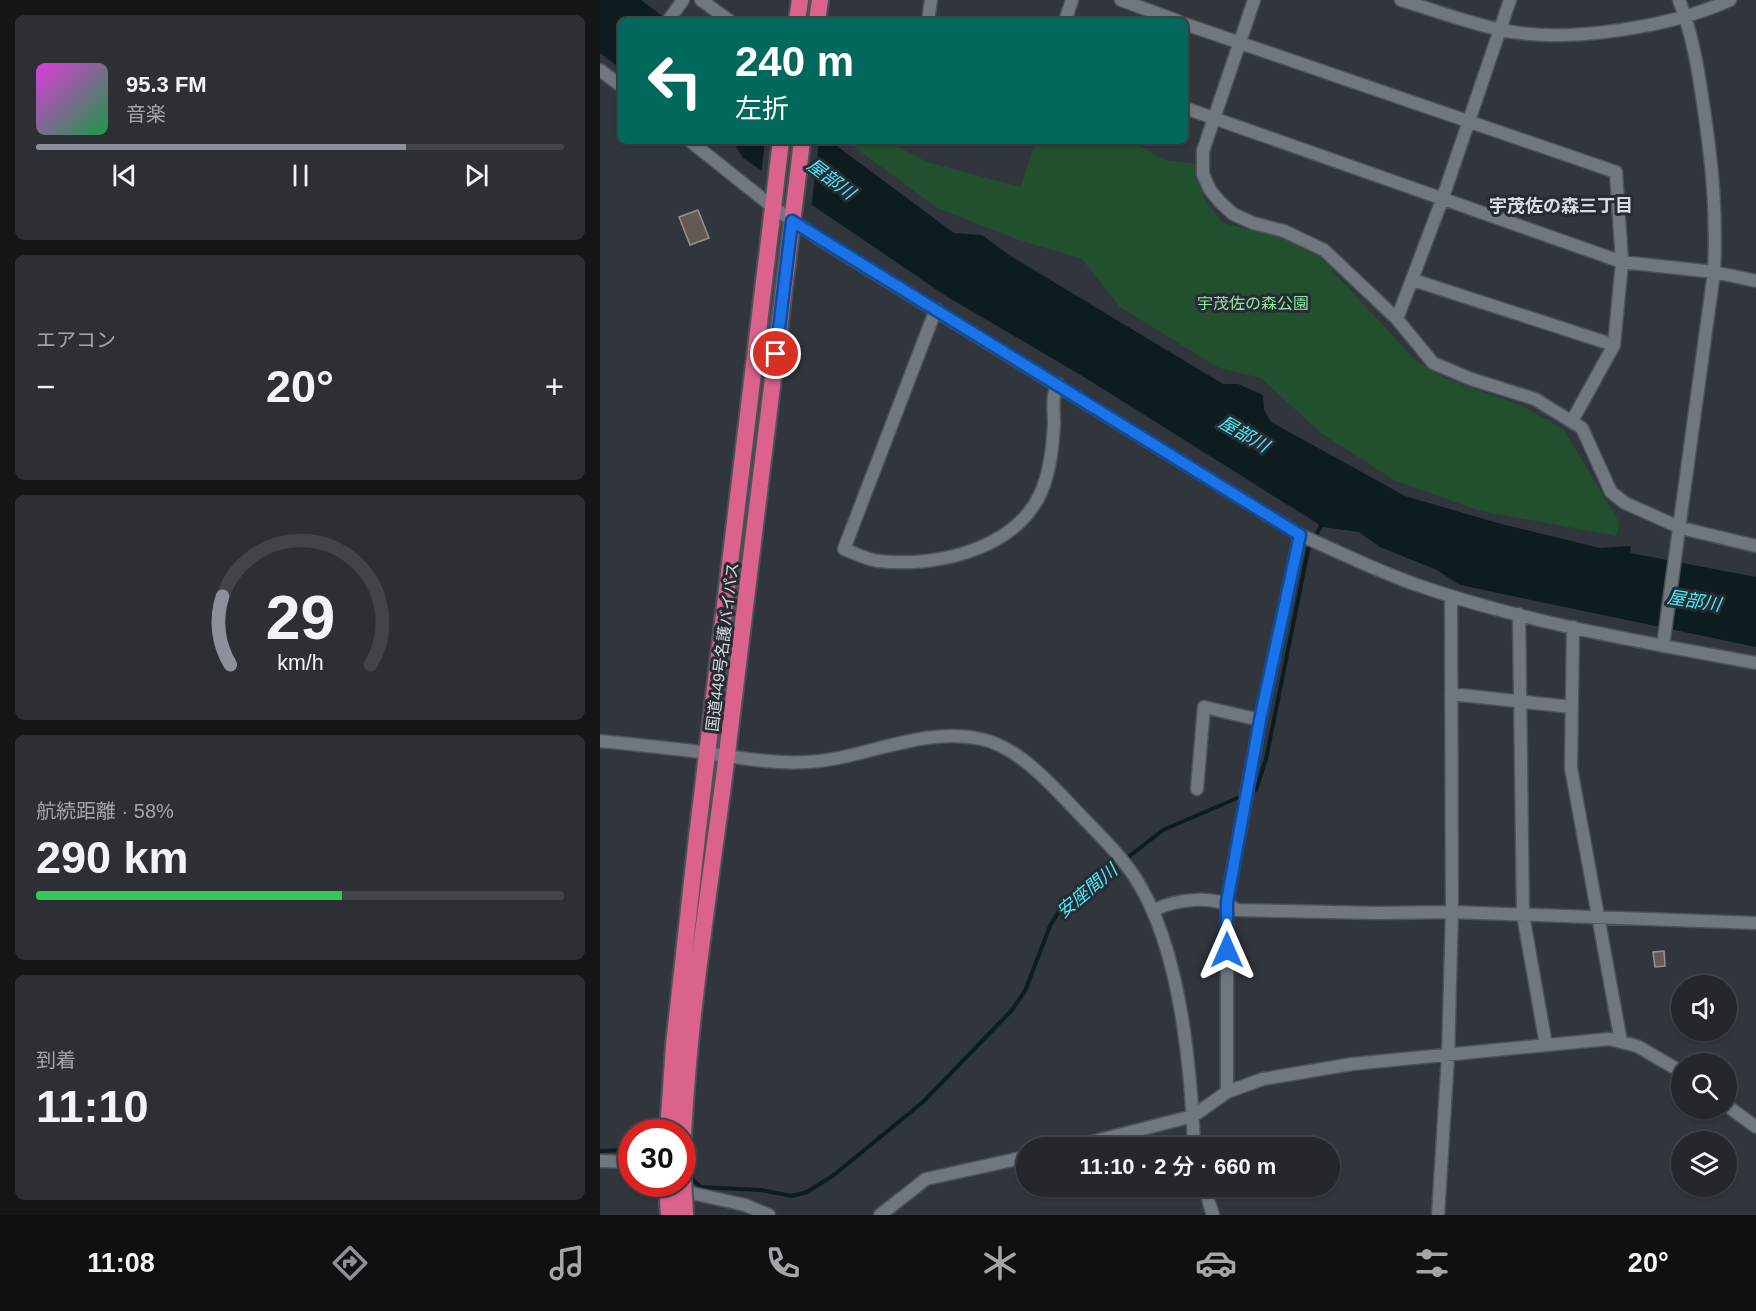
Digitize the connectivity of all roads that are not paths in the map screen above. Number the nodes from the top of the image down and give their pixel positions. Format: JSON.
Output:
{"nodes":[{"id":1,"x":683,"y":0,"type":"edge"},
{"id":2,"x":701,"y":0,"type":"edge"},
{"id":3,"x":800,"y":0,"type":"edge"},
{"id":4,"x":820,"y":0,"type":"edge"},
{"id":5,"x":931,"y":0,"type":"edge"},
{"id":6,"x":1072,"y":0,"type":"edge"},
{"id":7,"x":1121,"y":0,"type":"edge"},
{"id":8,"x":1254,"y":0,"type":"edge"},
{"id":9,"x":1401,"y":0,"type":"edge"},
{"id":10,"x":1510,"y":0,"type":"edge"},
{"id":11,"x":1679,"y":0,"type":"edge"},
{"id":12,"x":1730,"y":0,"type":"edge"},
{"id":13,"x":1685,"y":15,"type":"junction"},
{"id":14,"x":670,"y":18,"type":"edge"},
{"id":15,"x":726,"y":18,"type":"edge"},
{"id":16,"x":797,"y":18,"type":"edge"},
{"id":17,"x":817,"y":18,"type":"edge"},
{"id":18,"x":928,"y":18,"type":"edge"},
{"id":19,"x":1066,"y":18,"type":"edge"},
{"id":20,"x":1170,"y":18,"type":"edge"},
{"id":21,"x":1188,"y":25,"type":"edge"},
{"id":22,"x":1501,"y":30,"type":"junction"},
{"id":23,"x":1238,"y":44,"type":"junction"},
{"id":24,"x":600,"y":70,"type":"edge"},
{"id":25,"x":618,"y":83,"type":"edge"},
{"id":26,"x":1188,"y":109,"type":"edge"},
{"id":27,"x":1212,"y":117,"type":"junction"},
{"id":28,"x":1467,"y":122,"type":"junction"},
{"id":29,"x":694,"y":144,"type":"edge"},
{"id":30,"x":781,"y":144,"type":"edge"},
{"id":31,"x":802,"y":144,"type":"edge"},
{"id":32,"x":1442,"y":200,"type":"junction"},
{"id":33,"x":774,"y":208,"type":"junction"},
{"id":34,"x":792,"y":221,"type":"junction"},
{"id":35,"x":1622,"y":262,"type":"junction"},
{"id":36,"x":1714,"y":272,"type":"junction"},
{"id":37,"x":1413,"y":280,"type":"junction"},
{"id":38,"x":1756,"y":281,"type":"edge"},
{"id":39,"x":936,"y":309,"type":"junction"},
{"id":40,"x":1397,"y":318,"type":"junction"},
{"id":41,"x":1614,"y":345,"type":"junction"},
{"id":42,"x":1058,"y":384,"type":"junction"},
{"id":43,"x":1572,"y":421,"type":"junction"},
{"id":44,"x":1681,"y":528,"type":"junction"},
{"id":45,"x":1300,"y":535,"type":"junction"},
{"id":46,"x":1756,"y":546,"type":"edge"},
{"id":47,"x":1451,"y":596,"type":"junction"},
{"id":48,"x":1519,"y":614,"type":"junction"},
{"id":49,"x":1574,"y":627,"type":"junction"},
{"id":50,"x":1664,"y":640,"type":"junction"},
{"id":51,"x":1756,"y":663,"type":"edge"},
{"id":52,"x":1451,"y":694,"type":"junction"},
{"id":53,"x":1521,"y":700,"type":"junction"},
{"id":54,"x":1572,"y":707,"type":"junction"},
{"id":55,"x":1260,"y":720,"type":"junction"},
{"id":56,"x":600,"y":741,"type":"edge"},
{"id":57,"x":707,"y":753,"type":"junction"},
{"id":58,"x":727,"y":756,"type":"junction"},
{"id":59,"x":1197,"y":789,"type":"dead end"},
{"id":60,"x":1227,"y":902,"type":"junction"},
{"id":61,"x":1154,"y":910,"type":"junction"},
{"id":62,"x":1452,"y":912,"type":"junction"},
{"id":63,"x":1523,"y":915,"type":"junction"},
{"id":64,"x":1600,"y":918,"type":"junction"},
{"id":65,"x":1756,"y":923,"type":"edge"},
{"id":66,"x":1622,"y":1042,"type":"junction"},
{"id":67,"x":1546,"y":1045,"type":"junction"},
{"id":68,"x":1448,"y":1056,"type":"junction"},
{"id":69,"x":1671,"y":1066,"type":"edge"},
{"id":70,"x":1227,"y":1092,"type":"junction"},
{"id":71,"x":677,"y":1096,"type":"junction"},
{"id":72,"x":1737,"y":1113,"type":"edge"},
{"id":73,"x":1193,"y":1116,"type":"junction"},
{"id":74,"x":671,"y":1119,"type":"edge"},
{"id":75,"x":679,"y":1119,"type":"edge"},
{"id":76,"x":1756,"y":1127,"type":"edge"},
{"id":77,"x":1111,"y":1137,"type":"edge"},
{"id":78,"x":1194,"y":1137,"type":"edge"},
{"id":79,"x":1016,"y":1159,"type":"edge"},
{"id":80,"x":600,"y":1161,"type":"edge"},
{"id":81,"x":618,"y":1162,"type":"edge"},
{"id":82,"x":696,"y":1194,"type":"edge"},
{"id":83,"x":667,"y":1197,"type":"edge"},
{"id":84,"x":684,"y":1197,"type":"edge"},
{"id":85,"x":1207,"y":1197,"type":"edge"},
{"id":86,"x":669,"y":1215,"type":"edge"},
{"id":87,"x":685,"y":1215,"type":"edge"},
{"id":88,"x":769,"y":1215,"type":"edge"},
{"id":89,"x":880,"y":1215,"type":"edge"},
{"id":90,"x":1213,"y":1215,"type":"edge"},
{"id":91,"x":1438,"y":1215,"type":"edge"}],
"edges":[{"from":1,"to":14,"type":"street"},
{"from":2,"to":15,"type":"street"},
{"from":3,"to":16,"type":"highway"},
{"from":4,"to":17,"type":"highway"},
{"from":5,"to":18,"type":"street"},
{"from":6,"to":19,"type":"street"},
{"from":7,"to":20,"type":"street"},
{"from":8,"to":23,"type":"street"},
{"from":9,"to":22,"type":"street"},
{"from":10,"to":22,"type":"street"},
{"from":11,"to":13,"type":"street"},
{"from":12,"to":13,"type":"street"},
{"from":13,"to":22,"type":"street"},
{"from":13,"to":36,"type":"street"},
{"from":21,"to":23,"type":"street"},
{"from":22,"to":28,"type":"street"},
{"from":23,"to":27,"type":"street"},
{"from":23,"to":28,"type":"street"},
{"from":24,"to":25,"type":"street"},
{"from":26,"to":27,"type":"street"},
{"from":27,"to":32,"type":"street"},
{"from":27,"to":40,"type":"street"},
{"from":28,"to":32,"type":"street"},
{"from":28,"to":35,"type":"street"},
{"from":29,"to":33,"type":"street"},
{"from":30,"to":33,"type":"highway","name":"国道449号名護バイパス"},
{"from":31,"to":34,"type":"highway","name":"国道449号名護バイパス"},
{"from":32,"to":35,"type":"street"},
{"from":32,"to":37,"type":"street"},
{"from":33,"to":34,"type":"street"},
{"from":33,"to":57,"type":"highway","name":"国道449号名護バイパス"},
{"from":34,"to":39,"type":"street"},
{"from":34,"to":58,"type":"highway","name":"国道449号名護バイパス"},
{"from":35,"to":36,"type":"street"},
{"from":35,"to":41,"type":"street"},
{"from":36,"to":38,"type":"street"},
{"from":36,"to":44,"type":"street"},
{"from":37,"to":40,"type":"street"},
{"from":37,"to":41,"type":"street"},
{"from":39,"to":42,"type":"street"},
{"from":39,"to":42,"type":"street"},
{"from":40,"to":43,"type":"street"},
{"from":41,"to":43,"type":"street"},
{"from":42,"to":45,"type":"street"},
{"from":43,"to":44,"type":"street"},
{"from":44,"to":46,"type":"street"},
{"from":44,"to":50,"type":"street"},
{"from":45,"to":47,"type":"street"},
{"from":45,"to":55,"type":"street"},
{"from":47,"to":48,"type":"street"},
{"from":47,"to":52,"type":"street"},
{"from":48,"to":49,"type":"street"},
{"from":48,"to":53,"type":"street"},
{"from":49,"to":50,"type":"street"},
{"from":49,"to":54,"type":"street"},
{"from":50,"to":51,"type":"street"},
{"from":52,"to":53,"type":"street"},
{"from":52,"to":62,"type":"street"},
{"from":53,"to":54,"type":"street"},
{"from":53,"to":63,"type":"street"},
{"from":54,"to":64,"type":"street"},
{"from":55,"to":59,"type":"street"},
{"from":55,"to":60,"type":"street"},
{"from":56,"to":57,"type":"street"},
{"from":57,"to":58,"type":"street"},
{"from":57,"to":71,"type":"highway","name":"国道449号名護バイパス"},
{"from":58,"to":61,"type":"street"},
{"from":58,"to":71,"type":"highway","name":"国道449号名護バイパス"},
{"from":60,"to":61,"type":"street"},
{"from":60,"to":62,"type":"street"},
{"from":60,"to":70,"type":"street"},
{"from":61,"to":73,"type":"street"},
{"from":62,"to":63,"type":"street"},
{"from":62,"to":68,"type":"street"},
{"from":63,"to":64,"type":"street"},
{"from":63,"to":67,"type":"street"},
{"from":64,"to":65,"type":"street"},
{"from":64,"to":66,"type":"street"},
{"from":66,"to":67,"type":"street"},
{"from":66,"to":69,"type":"street"},
{"from":67,"to":68,"type":"street"},
{"from":68,"to":70,"type":"street"},
{"from":68,"to":91,"type":"street"},
{"from":70,"to":73,"type":"street"},
{"from":71,"to":74,"type":"highway","name":"国道449号名護バイパス"},
{"from":71,"to":75,"type":"highway","name":"国道449号名護バイパス"},
{"from":72,"to":76,"type":"street"},
{"from":73,"to":77,"type":"street"},
{"from":73,"to":78,"type":"street"},
{"from":79,"to":89,"type":"street"},
{"from":80,"to":81,"type":"street"},
{"from":82,"to":88,"type":"street"},
{"from":83,"to":86,"type":"highway","bridge":true},
{"from":84,"to":87,"type":"highway","name":"国道449号名護バイパス","bridge":true},
{"from":85,"to":90,"type":"street"}]}
